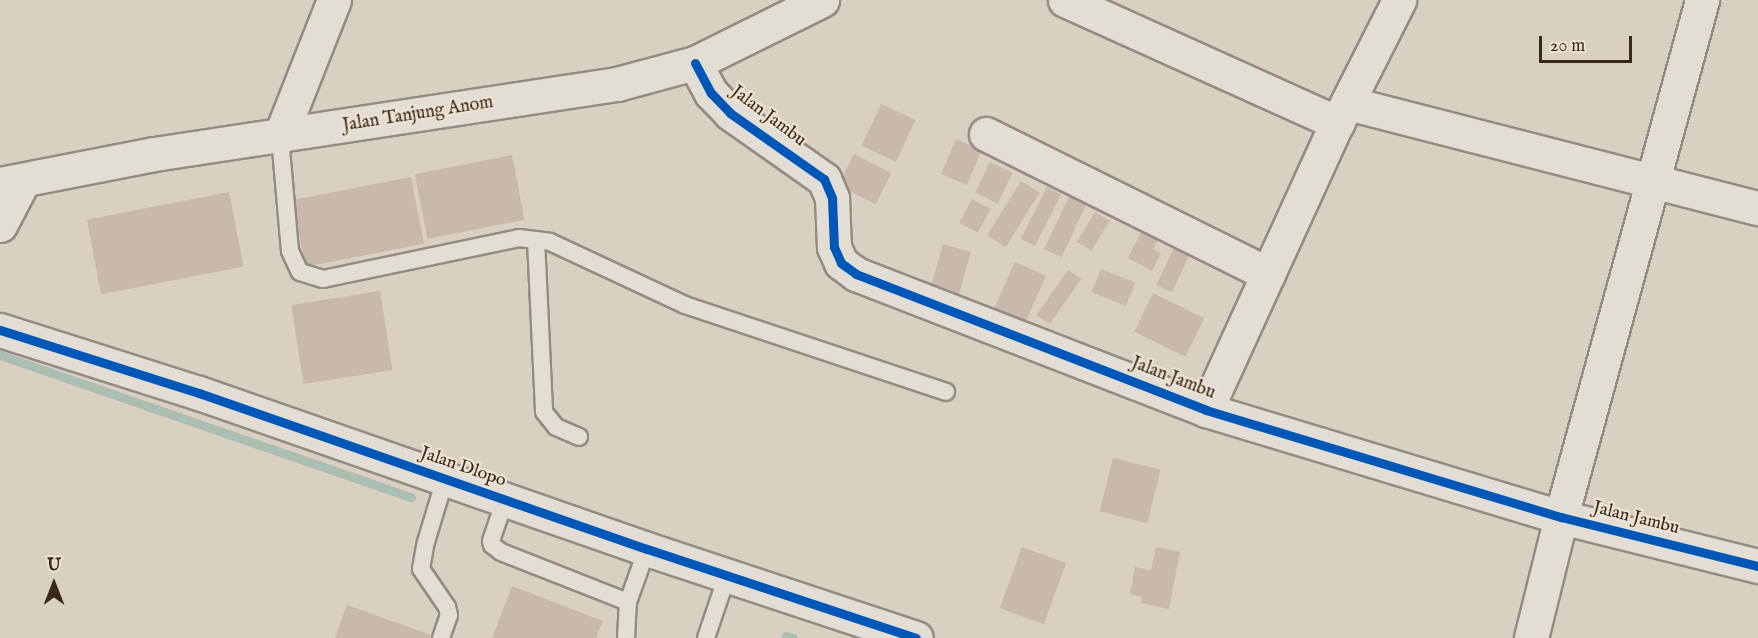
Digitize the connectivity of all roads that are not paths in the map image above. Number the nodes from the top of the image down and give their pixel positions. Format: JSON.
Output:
{"nodes":[{"id":1,"x":334,"y":0,"type":"edge"},
{"id":2,"x":822,"y":0,"type":"edge"},
{"id":3,"x":1065,"y":0,"type":"edge"},
{"id":4,"x":1399,"y":0,"type":"edge"},
{"id":5,"x":1702,"y":0,"type":"edge"},
{"id":6,"x":695,"y":63,"type":"junction"},
{"id":7,"x":1342,"y":113,"type":"junction"},
{"id":8,"x":987,"y":134,"type":"dead end"},
{"id":9,"x":280,"y":137,"type":"junction"},
{"id":10,"x":1653,"y":180,"type":"junction"},
{"id":11,"x":11,"y":183,"type":"edge"},
{"id":12,"x":1758,"y":208,"type":"edge"},
{"id":13,"x":0,"y":225,"type":"edge"},
{"id":14,"x":536,"y":240,"type":"junction"},
{"id":15,"x":1268,"y":274,"type":"junction"},
{"id":16,"x":0,"y":329,"type":"edge"},
{"id":17,"x":946,"y":392,"type":"dead end"},
{"id":18,"x":1206,"y":410,"type":"junction"},
{"id":19,"x":579,"y":437,"type":"dead end"},
{"id":20,"x":445,"y":479,"type":"junction"},
{"id":21,"x":502,"y":509,"type":"junction"},
{"id":22,"x":1561,"y":518,"type":"junction"},
{"id":23,"x":647,"y":549,"type":"junction"},
{"id":24,"x":1758,"y":566,"type":"edge"},
{"id":25,"x":727,"y":576,"type":"junction"},
{"id":26,"x":628,"y":602,"type":"junction"},
{"id":27,"x":441,"y":638,"type":"edge"},
{"id":28,"x":626,"y":638,"type":"edge"},
{"id":29,"x":706,"y":638,"type":"edge"},
{"id":30,"x":916,"y":638,"type":"edge"},
{"id":31,"x":1531,"y":638,"type":"edge"}],
"edges":[{"from":1,"to":9,"type":"street"},
{"from":2,"to":6,"type":"street","name":"Jalan Tanjung Anom"},
{"from":3,"to":7,"type":"street"},
{"from":4,"to":7,"type":"street"},
{"from":5,"to":10,"type":"street"},
{"from":6,"to":9,"type":"street","name":"Jalan Tanjung Anom"},
{"from":6,"to":18,"type":"street","name":"Jalan Jambu"},
{"from":7,"to":10,"type":"street"},
{"from":7,"to":15,"type":"street"},
{"from":8,"to":15,"type":"street"},
{"from":9,"to":11,"type":"street","name":"Jalan Tanjung Anom"},
{"from":9,"to":14,"type":"lane"},
{"from":10,"to":12,"type":"street"},
{"from":10,"to":22,"type":"street"},
{"from":11,"to":13,"type":"street"},
{"from":14,"to":17,"type":"lane"},
{"from":14,"to":19,"type":"lane"},
{"from":15,"to":18,"type":"street"},
{"from":16,"to":20,"type":"street","name":"Jalan Dlopo"},
{"from":18,"to":22,"type":"street","name":"Jalan Jambu"},
{"from":20,"to":21,"type":"street","name":"Jalan Dlopo"},
{"from":20,"to":27,"type":"lane"},
{"from":21,"to":23,"type":"street","name":"Jalan Dlopo"},
{"from":21,"to":26,"type":"lane"},
{"from":22,"to":24,"type":"street","name":"Jalan Jambu"},
{"from":22,"to":31,"type":"street"},
{"from":23,"to":25,"type":"street","name":"Jalan Dlopo"},
{"from":23,"to":26,"type":"lane"},
{"from":25,"to":29,"type":"lane"},
{"from":25,"to":30,"type":"street","name":"Jalan Dlopo"},
{"from":26,"to":28,"type":"lane"}]}
